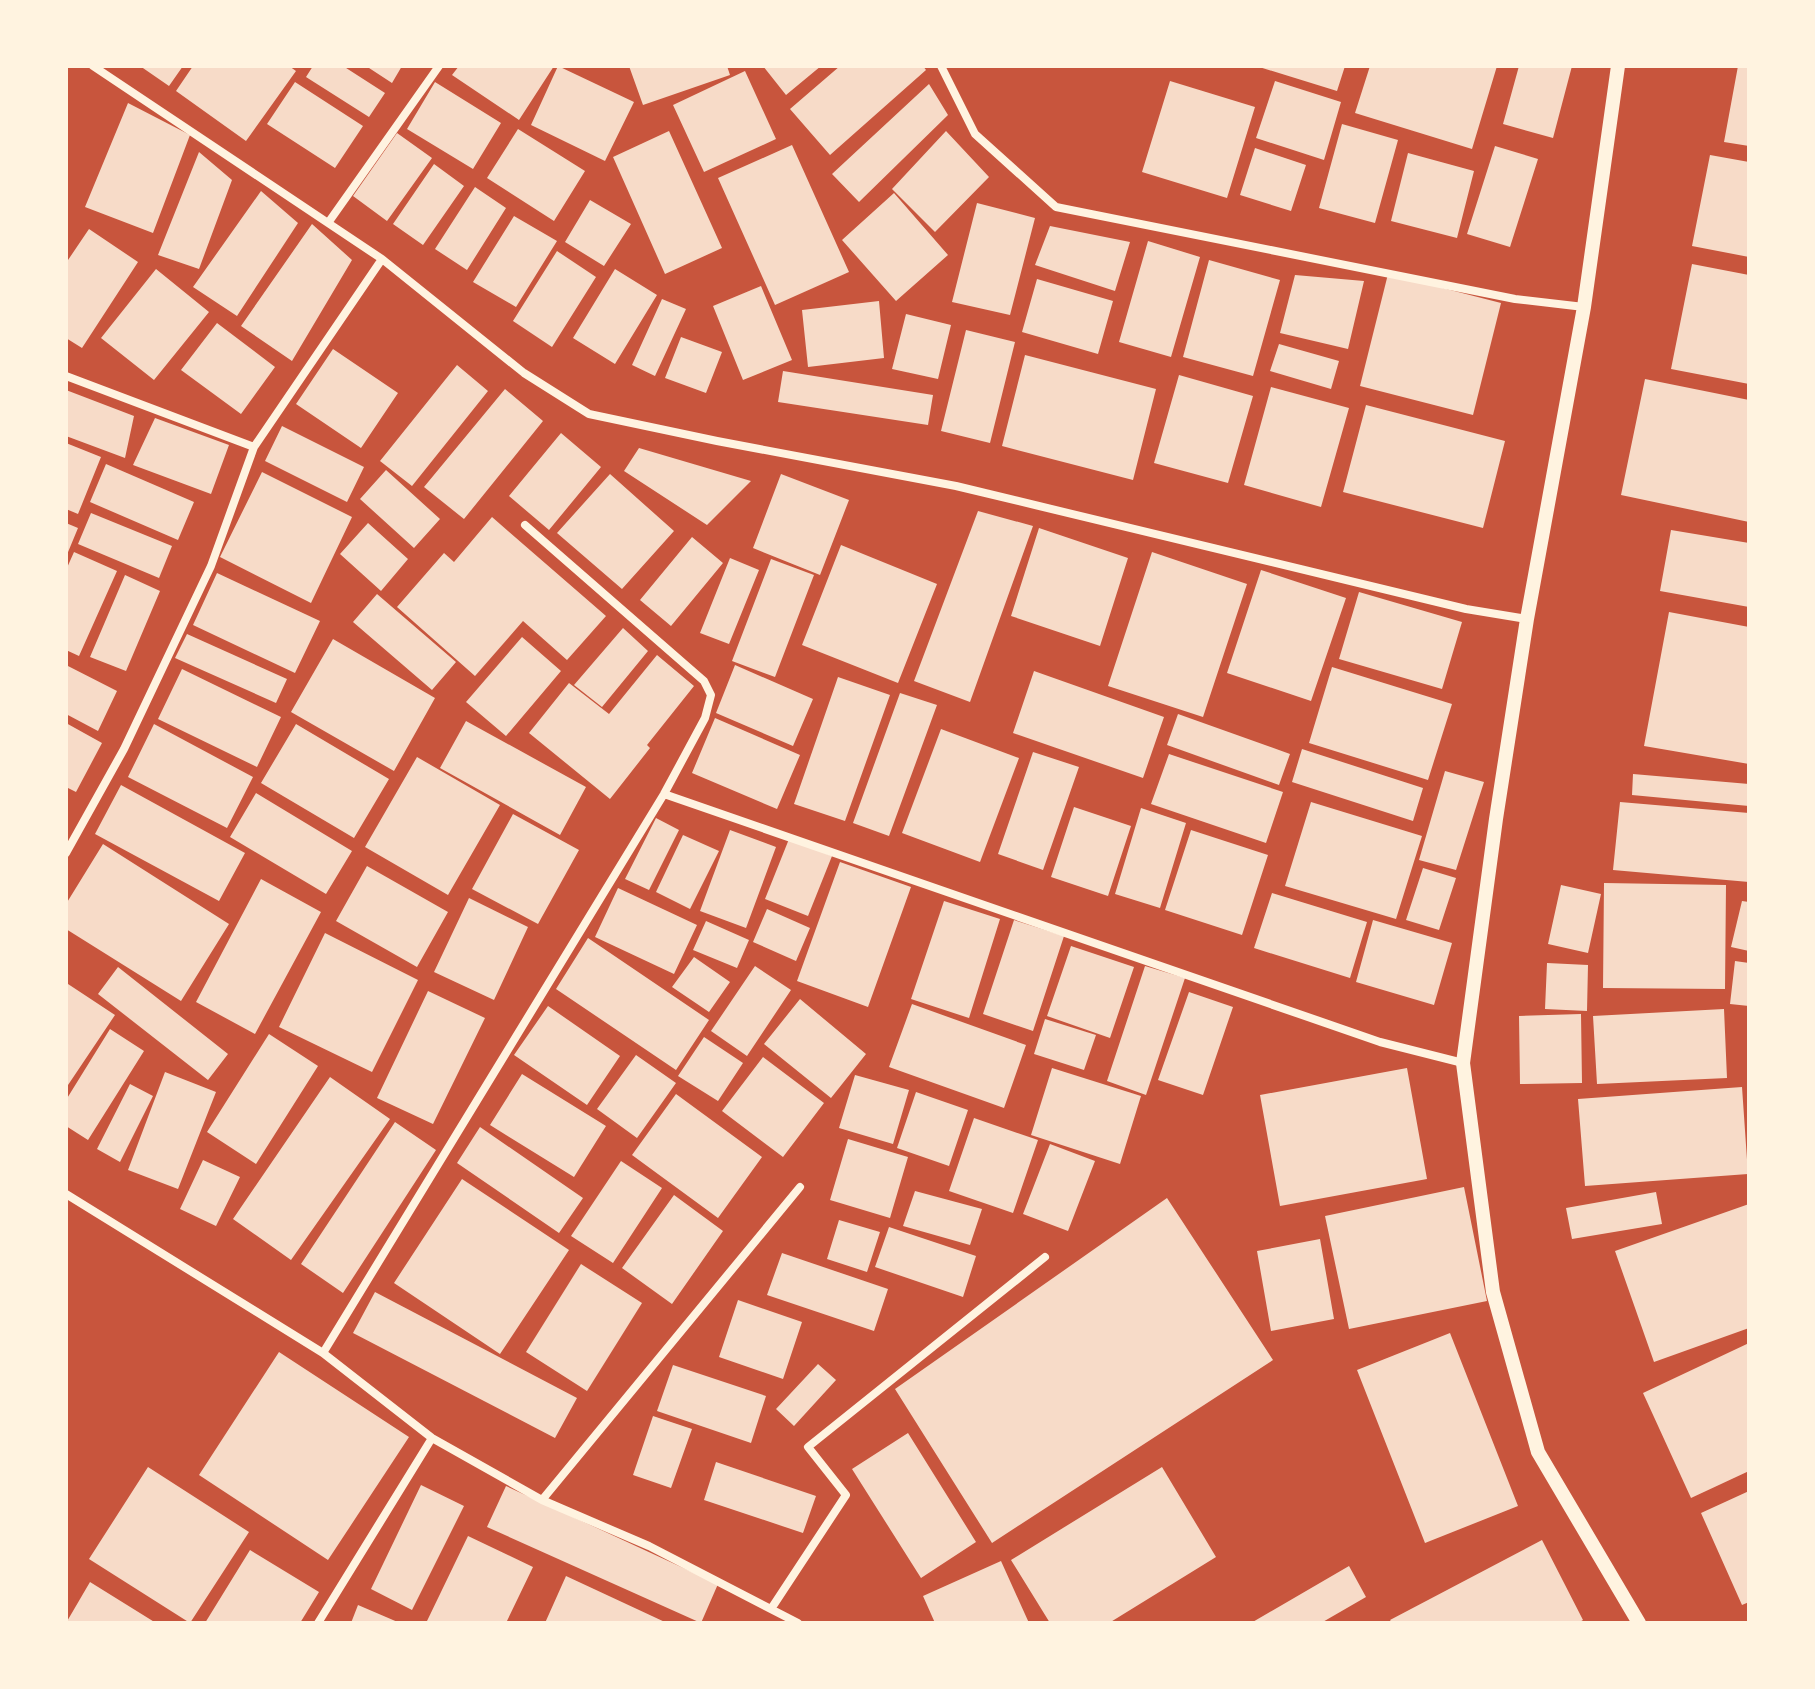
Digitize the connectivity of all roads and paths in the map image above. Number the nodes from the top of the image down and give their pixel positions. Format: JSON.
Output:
{"nodes":[{"id":1,"x":93,"y":66,"type":"edge"},
{"id":2,"x":439,"y":66,"type":"edge"},
{"id":3,"x":941,"y":66,"type":"edge"},
{"id":4,"x":1618,"y":66,"type":"edge"},
{"id":5,"x":328,"y":223,"type":"junction"},
{"id":6,"x":382,"y":259,"type":"junction"},
{"id":7,"x":1584,"y":307,"type":"junction"},
{"id":8,"x":66,"y":376,"type":"edge"},
{"id":9,"x":254,"y":447,"type":"junction"},
{"id":10,"x":525,"y":525,"type":"dead end"},
{"id":11,"x":1527,"y":619,"type":"junction"},
{"id":12,"x":664,"y":794,"type":"junction"},
{"id":13,"x":66,"y":853,"type":"edge"},
{"id":14,"x":1463,"y":1063,"type":"junction"},
{"id":15,"x":800,"y":1187,"type":"dead end"},
{"id":16,"x":66,"y":1194,"type":"edge"},
{"id":17,"x":1045,"y":1257,"type":"dead end"},
{"id":18,"x":323,"y":1353,"type":"junction"},
{"id":19,"x":432,"y":1438,"type":"junction"},
{"id":20,"x":542,"y":1500,"type":"junction"},
{"id":21,"x":771,"y":1609,"type":"junction"},
{"id":22,"x":318,"y":1623,"type":"edge"},
{"id":23,"x":798,"y":1623,"type":"edge"},
{"id":24,"x":1639,"y":1623,"type":"edge"}],
"edges":[{"from":1,"to":5,"type":"street"},
{"from":2,"to":5,"type":"street"},
{"from":3,"to":7,"type":"street"},
{"from":4,"to":7,"type":"street"},
{"from":5,"to":6,"type":"street"},
{"from":6,"to":9,"type":"street"},
{"from":6,"to":11,"type":"street"},
{"from":7,"to":11,"type":"street"},
{"from":8,"to":9,"type":"street"},
{"from":9,"to":13,"type":"street"},
{"from":10,"to":12,"type":"street"},
{"from":11,"to":14,"type":"street"},
{"from":12,"to":14,"type":"street"},
{"from":12,"to":18,"type":"street"},
{"from":14,"to":24,"type":"street"},
{"from":15,"to":20,"type":"street"},
{"from":16,"to":18,"type":"street"},
{"from":17,"to":21,"type":"street"},
{"from":18,"to":19,"type":"street"},
{"from":19,"to":20,"type":"street"},
{"from":19,"to":22,"type":"street"},
{"from":20,"to":21,"type":"street"},
{"from":21,"to":23,"type":"street"}]}
